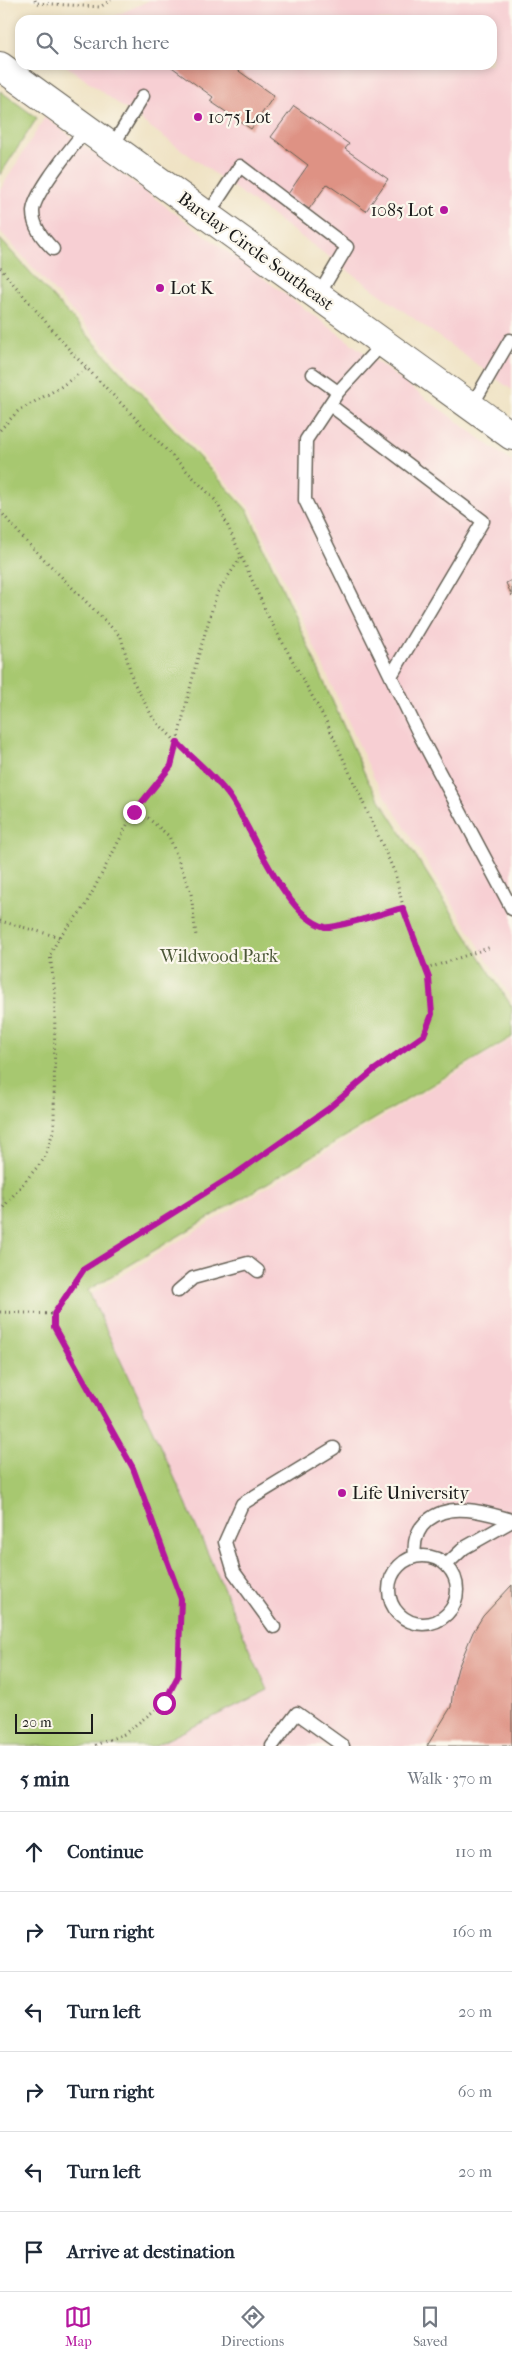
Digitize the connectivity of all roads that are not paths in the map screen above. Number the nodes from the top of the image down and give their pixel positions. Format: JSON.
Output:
{"nodes":[{"id":1,"x":0,"y":66,"type":"edge"},
{"id":2,"x":143,"y":96,"type":"dead end"},
{"id":3,"x":87,"y":128,"type":"junction"},
{"id":4,"x":112,"y":147,"type":"junction"},
{"id":5,"x":207,"y":216,"type":"junction"},
{"id":6,"x":53,"y":249,"type":"dead end"},
{"id":7,"x":318,"y":296,"type":"junction"},
{"id":8,"x":510,"y":340,"type":"dead end"},
{"id":9,"x":383,"y":343,"type":"junction"},
{"id":10,"x":313,"y":374,"type":"dead end"},
{"id":11,"x":338,"y":392,"type":"junction"},
{"id":12,"x":330,"y":405,"type":"junction"},
{"id":13,"x":472,"y":407,"type":"junction"},
{"id":14,"x":512,"y":436,"type":"edge"},
{"id":15,"x":391,"y":676,"type":"junction"},
{"id":16,"x":512,"y":909,"type":"edge"},
{"id":17,"x":258,"y":1270,"type":"dead end"},
{"id":18,"x":178,"y":1291,"type":"dead end"},
{"id":19,"x":334,"y":1448,"type":"dead end"},
{"id":20,"x":512,"y":1520,"type":"edge"},
{"id":21,"x":416,"y":1556,"type":"junction"},
{"id":22,"x":446,"y":1565,"type":"junction"},
{"id":23,"x":274,"y":1627,"type":"dead end"},
{"id":24,"x":272,"y":1746,"type":"edge"},
{"id":25,"x":343,"y":1746,"type":"edge"}],
"edges":[{"from":1,"to":3,"type":"street","name":"Barclay Circle Southeast"},
{"from":2,"to":4,"type":"lane"},
{"from":3,"to":4,"type":"street","name":"Barclay Circle Southeast"},
{"from":3,"to":6,"type":"lane"},
{"from":4,"to":5,"type":"street","name":"Barclay Circle Southeast"},
{"from":5,"to":7,"type":"street","name":"Barclay Circle Southeast"},
{"from":5,"to":7,"type":"lane"},
{"from":7,"to":9,"type":"street","name":"Barclay Circle Southeast"},
{"from":8,"to":13,"type":"lane"},
{"from":9,"to":11,"type":"lane"},
{"from":9,"to":13,"type":"street","name":"Barclay Circle Southeast"},
{"from":10,"to":11,"type":"lane"},
{"from":11,"to":12,"type":"lane"},
{"from":12,"to":15,"type":"lane"},
{"from":12,"to":15,"type":"lane"},
{"from":13,"to":14,"type":"street","name":"Barclay Circle Southeast"},
{"from":15,"to":16,"type":"lane"},
{"from":17,"to":18,"type":"lane"},
{"from":19,"to":23,"type":"lane"},
{"from":20,"to":21,"type":"lane"},
{"from":20,"to":22,"type":"lane"},
{"from":21,"to":22,"type":"lane"},
{"from":21,"to":22,"type":"lane"},
{"from":24,"to":25,"type":"lane"}]}
